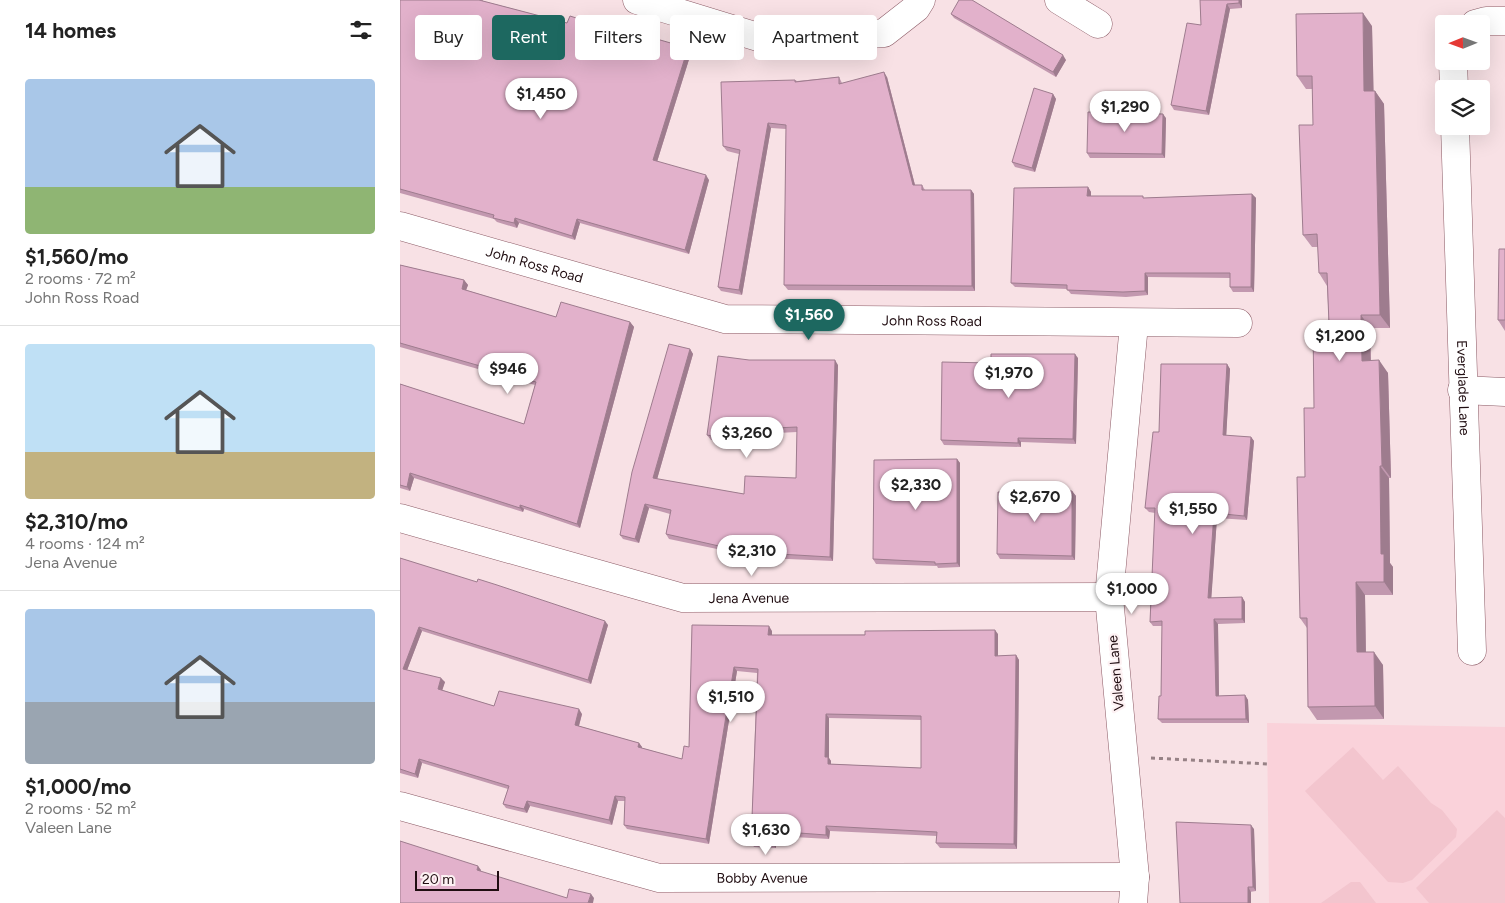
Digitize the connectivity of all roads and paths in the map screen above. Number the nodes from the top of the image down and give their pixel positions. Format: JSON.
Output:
{"nodes":[{"id":1,"x":637,"y":0,"type":"edge"},
{"id":2,"x":921,"y":0,"type":"edge"},
{"id":3,"x":1059,"y":0,"type":"edge"},
{"id":4,"x":1490,"y":21,"type":"edge"},
{"id":5,"x":1505,"y":22,"type":"edge"},
{"id":6,"x":1098,"y":24,"type":"dead end"},
{"id":7,"x":1455,"y":135,"type":"edge"},
{"id":8,"x":400,"y":226,"type":"edge"},
{"id":9,"x":1238,"y":322,"type":"dead end"},
{"id":10,"x":1134,"y":324,"type":"junction"},
{"id":11,"x":1462,"y":390,"type":"junction"},
{"id":12,"x":1505,"y":392,"type":"edge"},
{"id":13,"x":400,"y":518,"type":"edge"},
{"id":14,"x":1110,"y":597,"type":"junction"},
{"id":15,"x":1472,"y":651,"type":"dead end"},
{"id":16,"x":1143,"y":758,"type":"dead end"},
{"id":17,"x":1268,"y":764,"type":"dead end"},
{"id":18,"x":400,"y":806,"type":"edge"},
{"id":19,"x":1134,"y":890,"type":"edge"}],
"edges":[{"from":1,"to":2,"type":"street"},
{"from":3,"to":6,"type":"street"},
{"from":4,"to":5,"type":"street"},
{"from":7,"to":11,"type":"street","name":"Everglade Lane"},
{"from":8,"to":10,"type":"street","name":"John Ross Road"},
{"from":9,"to":10,"type":"street","name":"John Ross Road"},
{"from":10,"to":14,"type":"street","name":"Valeen Lane"},
{"from":11,"to":12,"type":"street"},
{"from":11,"to":15,"type":"street","name":"Everglade Lane"},
{"from":13,"to":14,"type":"street","name":"Jena Avenue"},
{"from":14,"to":19,"type":"street","name":"Valeen Lane"},
{"from":16,"to":17,"type":"path"},
{"from":18,"to":19,"type":"street","name":"Bobby Avenue"}]}
